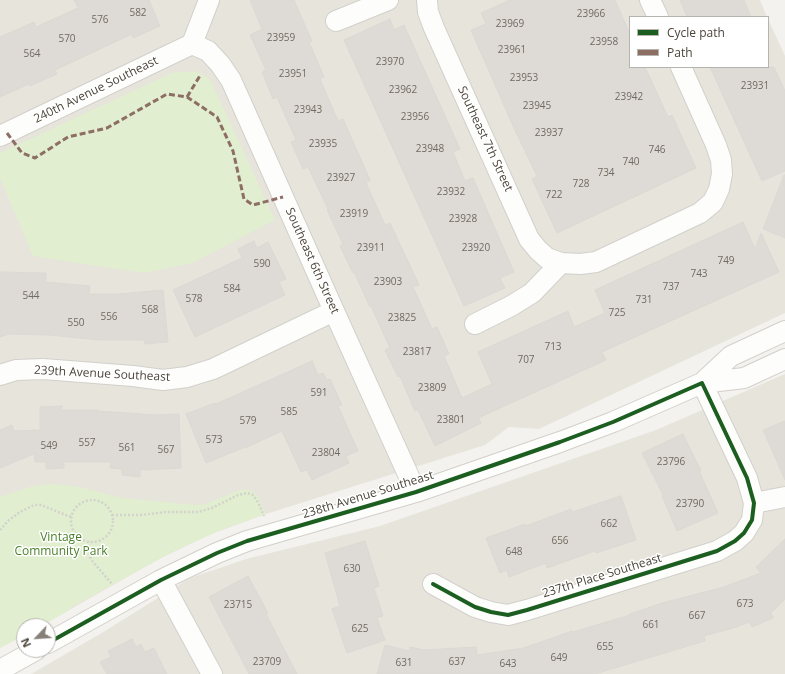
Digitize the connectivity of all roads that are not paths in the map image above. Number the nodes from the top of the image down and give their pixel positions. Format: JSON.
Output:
{"nodes":[{"id":1,"x":209,"y":0,"type":"edge"},
{"id":2,"x":388,"y":0,"type":"edge"},
{"id":3,"x":427,"y":0,"type":"edge"},
{"id":4,"x":650,"y":0,"type":"edge"},
{"id":5,"x":658,"y":16,"type":"edge"},
{"id":6,"x":336,"y":20,"type":"dead end"},
{"id":7,"x":192,"y":44,"type":"junction"},
{"id":8,"x":681,"y":68,"type":"edge"},
{"id":9,"x":0,"y":136,"type":"edge"},
{"id":10,"x":561,"y":263,"type":"junction"},
{"id":11,"x":334,"y":311,"type":"junction"},
{"id":12,"x":475,"y":324,"type":"dead end"},
{"id":13,"x":785,"y":331,"type":"edge"},
{"id":14,"x":785,"y":359,"type":"edge"},
{"id":15,"x":0,"y":375,"type":"edge"},
{"id":16,"x":702,"y":383,"type":"junction"},
{"id":17,"x":416,"y":492,"type":"junction"},
{"id":18,"x":785,"y":497,"type":"edge"},
{"id":19,"x":754,"y":503,"type":"junction"},
{"id":20,"x":162,"y":580,"type":"junction"},
{"id":21,"x":433,"y":584,"type":"dead end"},
{"id":22,"x":56,"y":639,"type":"edge"},
{"id":23,"x":22,"y":658,"type":"edge"},
{"id":24,"x":0,"y":670,"type":"edge"},
{"id":25,"x":212,"y":674,"type":"edge"}],
"edges":[{"from":1,"to":7,"type":"street"},
{"from":2,"to":6,"type":"street"},
{"from":3,"to":10,"type":"street","name":"Southeast 7th Street"},
{"from":4,"to":5,"type":"street"},
{"from":7,"to":9,"type":"street","name":"240th Avenue Southeast"},
{"from":7,"to":11,"type":"street","name":"Southeast 6th Street"},
{"from":8,"to":10,"type":"street"},
{"from":10,"to":12,"type":"street"},
{"from":11,"to":15,"type":"street","name":"239th Avenue Southeast"},
{"from":11,"to":17,"type":"street","name":"Southeast 6th Street"},
{"from":13,"to":16,"type":"street","name":"238th Avenue Southeast"},
{"from":14,"to":16,"type":"street","name":"238th Avenue Southeast"},
{"from":16,"to":17,"type":"street","name":"238th Avenue Southeast"},
{"from":16,"to":19,"type":"street"},
{"from":17,"to":20,"type":"street","name":"238th Avenue Southeast"},
{"from":18,"to":19,"type":"street"},
{"from":19,"to":21,"type":"street","name":"237th Place Southeast"},
{"from":20,"to":22,"type":"street","name":"238th Avenue Southeast"},
{"from":20,"to":25,"type":"street"},
{"from":23,"to":24,"type":"street"}]}
